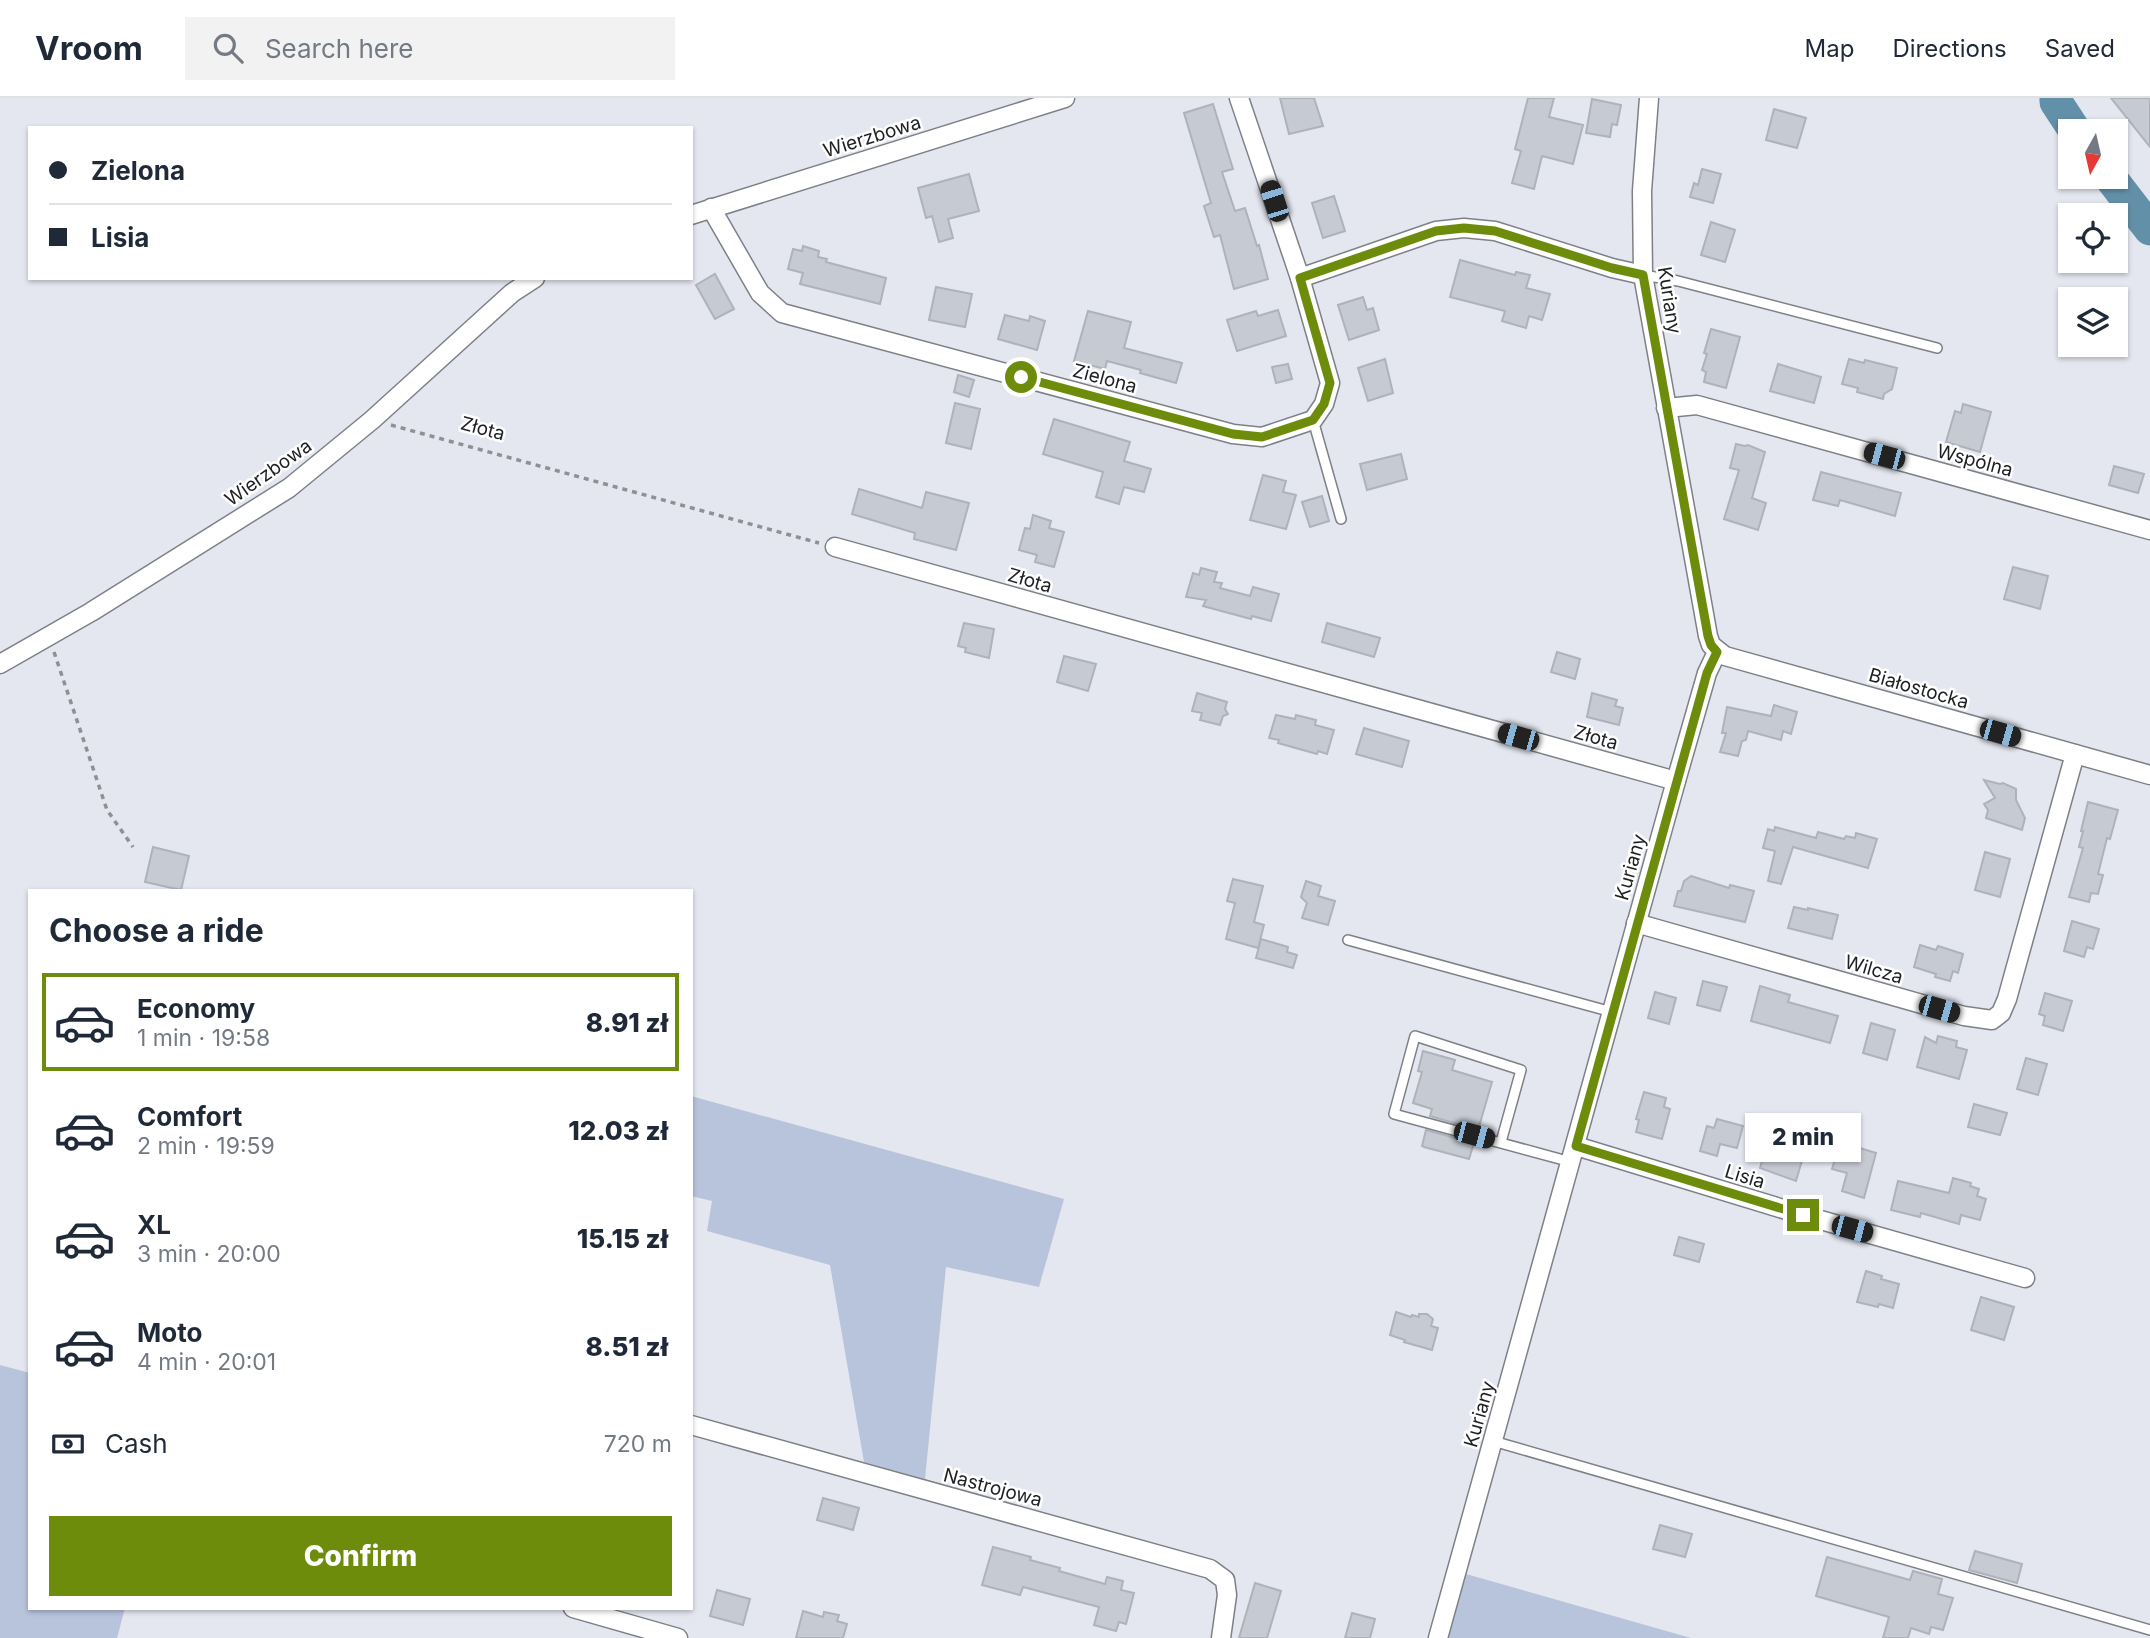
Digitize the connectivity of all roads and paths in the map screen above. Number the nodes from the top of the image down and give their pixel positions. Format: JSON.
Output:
{"nodes":[{"id":1,"x":1065,"y":98,"type":"edge"},
{"id":2,"x":1239,"y":98,"type":"edge"},
{"id":3,"x":1649,"y":98,"type":"edge"},
{"id":4,"x":711,"y":208,"type":"junction"},
{"id":5,"x":693,"y":214,"type":"edge"},
{"id":6,"x":1643,"y":275,"type":"junction"},
{"id":7,"x":1300,"y":278,"type":"junction"},
{"id":8,"x":532,"y":280,"type":"edge"},
{"id":9,"x":1937,"y":348,"type":"dead end"},
{"id":10,"x":1666,"y":408,"type":"junction"},
{"id":11,"x":372,"y":419,"type":"junction"},
{"id":12,"x":1313,"y":420,"type":"junction"},
{"id":13,"x":1341,"y":519,"type":"dead end"},
{"id":14,"x":2150,"y":530,"type":"edge"},
{"id":15,"x":835,"y":547,"type":"joint"},
{"id":16,"x":48,"y":636,"type":"junction"},
{"id":17,"x":1717,"y":652,"type":"junction"},
{"id":18,"x":0,"y":664,"type":"edge"},
{"id":19,"x":2075,"y":754,"type":"junction"},
{"id":20,"x":2150,"y":775,"type":"edge"},
{"id":21,"x":1676,"y":781,"type":"junction"},
{"id":22,"x":133,"y":847,"type":"dead end"},
{"id":23,"x":1636,"y":923,"type":"junction"},
{"id":24,"x":1348,"y":940,"type":"dead end"},
{"id":25,"x":1612,"y":1012,"type":"junction"},
{"id":26,"x":1500,"y":1142,"type":"junction"},
{"id":27,"x":1573,"y":1154,"type":"junction"},
{"id":28,"x":2025,"y":1278,"type":"dead end"},
{"id":29,"x":693,"y":1426,"type":"edge"},
{"id":30,"x":1493,"y":1441,"type":"junction"},
{"id":31,"x":580,"y":1610,"type":"edge"},
{"id":32,"x":2150,"y":1630,"type":"edge"},
{"id":33,"x":678,"y":1638,"type":"edge"},
{"id":34,"x":1221,"y":1638,"type":"edge"},
{"id":35,"x":1438,"y":1638,"type":"edge"}],
"edges":[{"from":1,"to":4,"type":"street","name":"Wierzbowa"},
{"from":2,"to":7,"type":"street"},
{"from":3,"to":6,"type":"street","name":"Kuriany"},
{"from":4,"to":5,"type":"street","name":"Wierzbowa"},
{"from":4,"to":12,"type":"street","name":"Zielona"},
{"from":6,"to":7,"type":"street"},
{"from":6,"to":9,"type":"lane"},
{"from":6,"to":10,"type":"street","name":"Kuriany"},
{"from":7,"to":12,"type":"street"},
{"from":8,"to":11,"type":"street","name":"Wierzbowa"},
{"from":10,"to":14,"type":"street","name":"Wspólna"},
{"from":10,"to":17,"type":"street","name":"Kuriany"},
{"from":11,"to":15,"type":"path","name":"Złota"},
{"from":11,"to":16,"type":"street","name":"Wierzbowa"},
{"from":12,"to":13,"type":"lane"},
{"from":15,"to":21,"type":"street","name":"Złota"},
{"from":16,"to":18,"type":"street","name":"Wierzbowa"},
{"from":16,"to":22,"type":"path"},
{"from":17,"to":19,"type":"street","name":"Białostocka"},
{"from":17,"to":21,"type":"street","name":"Kuriany"},
{"from":19,"to":20,"type":"street","name":"Białostocka"},
{"from":19,"to":23,"type":"street","name":"Wilcza"},
{"from":21,"to":23,"type":"street","name":"Kuriany"},
{"from":23,"to":25,"type":"street","name":"Kuriany"},
{"from":24,"to":25,"type":"lane"},
{"from":25,"to":27,"type":"street","name":"Kuriany"},
{"from":26,"to":26,"type":"lane"},
{"from":26,"to":27,"type":"lane"},
{"from":27,"to":28,"type":"street","name":"Lisia"},
{"from":27,"to":30,"type":"street","name":"Kuriany"},
{"from":29,"to":34,"type":"street","name":"Nastrojowa"},
{"from":30,"to":32,"type":"lane"},
{"from":30,"to":35,"type":"street","name":"Kuriany"},
{"from":31,"to":33,"type":"street"}]}
